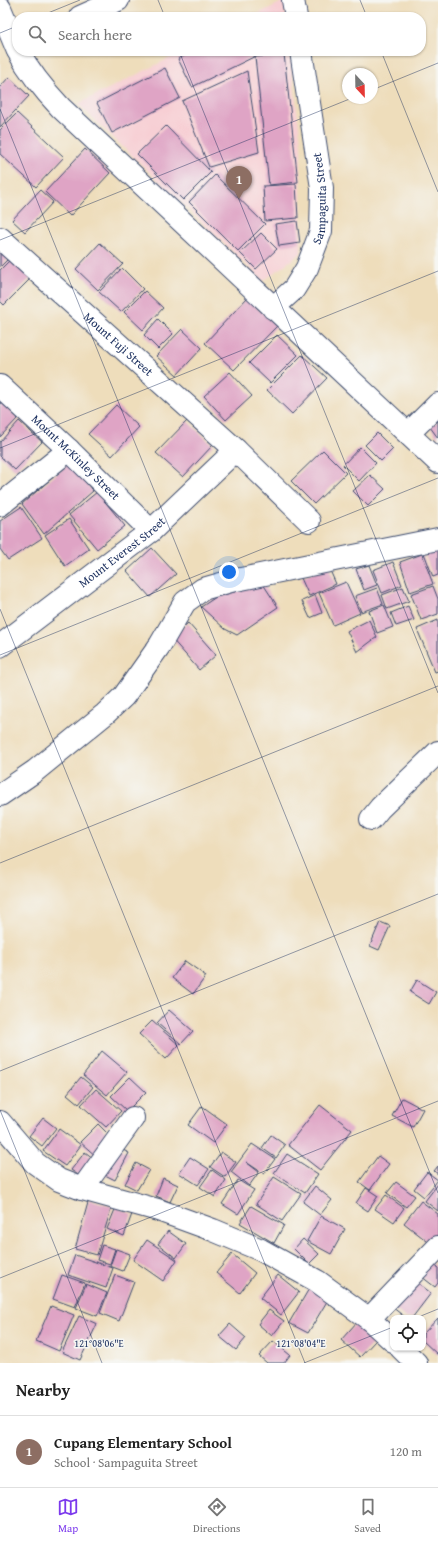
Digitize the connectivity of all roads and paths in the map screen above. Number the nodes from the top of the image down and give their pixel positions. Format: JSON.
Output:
{"nodes":[{"id":1,"x":118,"y":0,"type":"edge"},
{"id":2,"x":293,"y":0,"type":"edge"},
{"id":3,"x":0,"y":8,"type":"edge"},
{"id":4,"x":91,"y":12,"type":"edge"},
{"id":5,"x":295,"y":12,"type":"edge"},
{"id":6,"x":12,"y":45,"type":"edge"},
{"id":7,"x":19,"y":56,"type":"edge"},
{"id":8,"x":302,"y":56,"type":"edge"},
{"id":9,"x":0,"y":238,"type":"edge"},
{"id":10,"x":273,"y":308,"type":"junction"},
{"id":11,"x":0,"y":386,"type":"edge"},
{"id":12,"x":438,"y":404,"type":"edge"},
{"id":13,"x":409,"y":433,"type":"junction"},
{"id":14,"x":69,"y":450,"type":"junction"},
{"id":15,"x":236,"y":450,"type":"junction"},
{"id":16,"x":438,"y":462,"type":"edge"},
{"id":17,"x":0,"y":505,"type":"edge"},
{"id":18,"x":309,"y":521,"type":"dead end"},
{"id":19,"x":151,"y":531,"type":"junction"},
{"id":20,"x":438,"y":539,"type":"edge"},
{"id":21,"x":0,"y":646,"type":"edge"},
{"id":22,"x":438,"y":752,"type":"edge"},
{"id":23,"x":0,"y":795,"type":"edge"},
{"id":24,"x":371,"y":819,"type":"dead end"},
{"id":25,"x":133,"y":1118,"type":"dead end"},
{"id":26,"x":0,"y":1122,"type":"edge"},
{"id":27,"x":82,"y":1189,"type":"junction"},
{"id":28,"x":438,"y":1247,"type":"edge"},
{"id":29,"x":369,"y":1319,"type":"junction"},
{"id":30,"x":390,"y":1338,"type":"edge"},
{"id":31,"x":404,"y":1351,"type":"edge"},
{"id":32,"x":416,"y":1363,"type":"edge"}],
"edges":[{"from":1,"to":4,"type":"street"},
{"from":2,"to":5,"type":"street"},
{"from":3,"to":6,"type":"street"},
{"from":7,"to":10,"type":"street"},
{"from":8,"to":10,"type":"street","name":"Sampaguita Street"},
{"from":9,"to":15,"type":"street","name":"Mount Fuji Street"},
{"from":10,"to":13,"type":"street"},
{"from":11,"to":14,"type":"street","name":"Mount McKinley Street"},
{"from":12,"to":13,"type":"street"},
{"from":13,"to":16,"type":"street"},
{"from":14,"to":17,"type":"street"},
{"from":14,"to":19,"type":"street","name":"Mount McKinley Street"},
{"from":15,"to":18,"type":"street","name":"Mount Fuji Street"},
{"from":15,"to":19,"type":"street","name":"Mount Everest Street"},
{"from":19,"to":21,"type":"street","name":"Mount Everest Street"},
{"from":20,"to":23,"type":"street"},
{"from":22,"to":24,"type":"street"},
{"from":25,"to":27,"type":"street"},
{"from":26,"to":27,"type":"street"},
{"from":27,"to":29,"type":"street"},
{"from":28,"to":29,"type":"street"},
{"from":29,"to":30,"type":"street"},
{"from":31,"to":32,"type":"street"}]}
